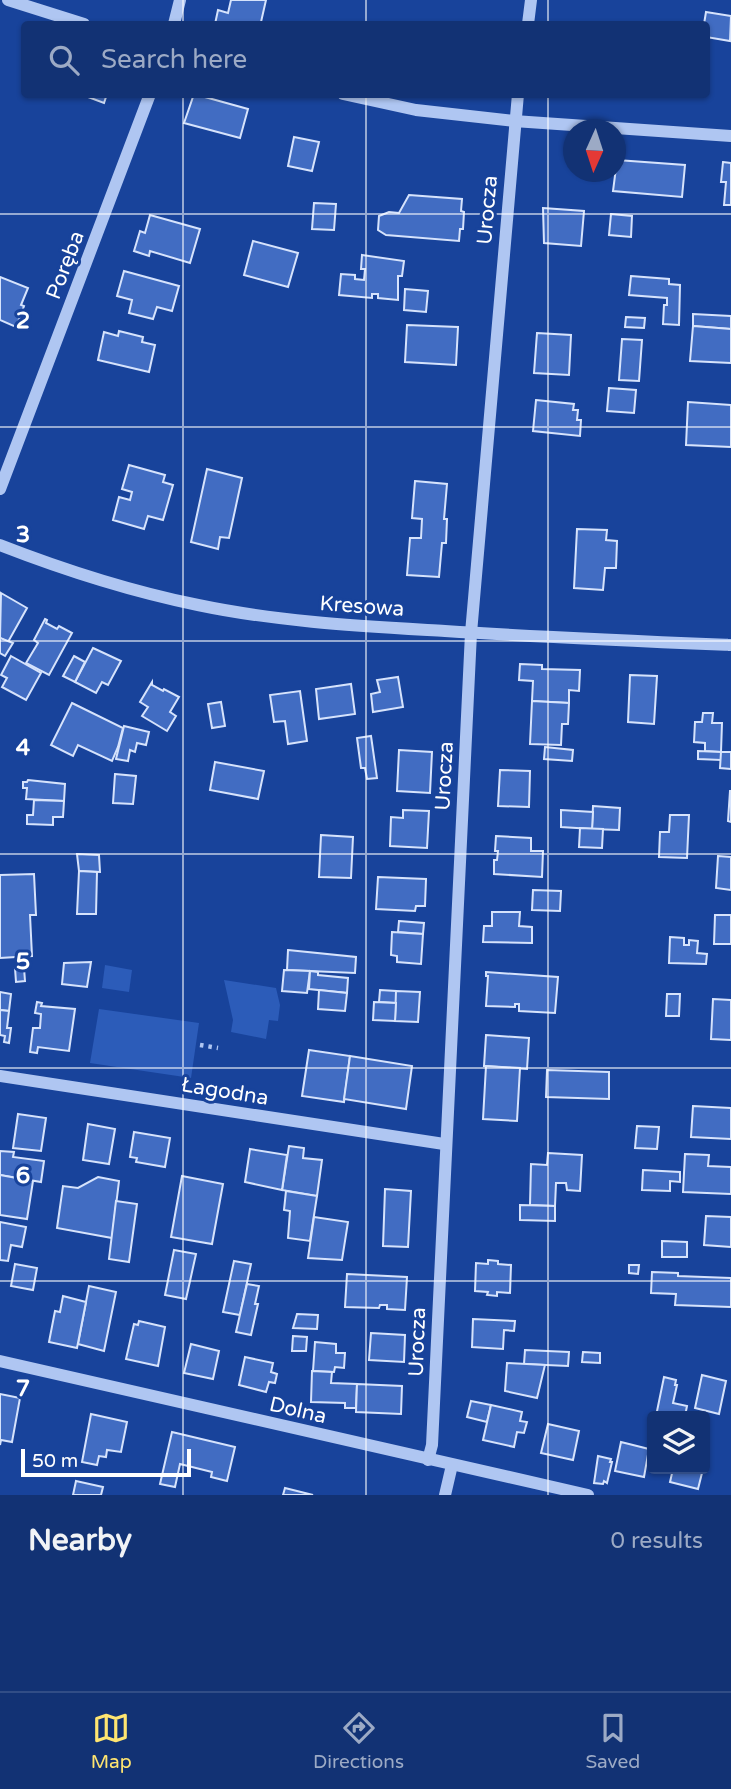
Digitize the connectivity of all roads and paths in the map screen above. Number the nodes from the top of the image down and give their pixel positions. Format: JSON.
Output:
{"nodes":[{"id":1,"x":8,"y":0,"type":"edge"},
{"id":2,"x":180,"y":0,"type":"edge"},
{"id":3,"x":531,"y":0,"type":"edge"},
{"id":4,"x":74,"y":21,"type":"edge"},
{"id":5,"x":175,"y":21,"type":"edge"},
{"id":6,"x":528,"y":21,"type":"edge"},
{"id":7,"x":148,"y":98,"type":"edge"},
{"id":8,"x":361,"y":98,"type":"edge"},
{"id":9,"x":517,"y":98,"type":"edge"},
{"id":10,"x":514,"y":121,"type":"junction"},
{"id":11,"x":731,"y":136,"type":"edge"},
{"id":12,"x":0,"y":489,"type":"edge"},
{"id":13,"x":0,"y":545,"type":"edge"},
{"id":14,"x":471,"y":633,"type":"junction"},
{"id":15,"x":731,"y":645,"type":"edge"},
{"id":16,"x":200,"y":1045,"type":"dead end"},
{"id":17,"x":218,"y":1048,"type":"dead end"},
{"id":18,"x":0,"y":1076,"type":"edge"},
{"id":19,"x":444,"y":1144,"type":"junction"},
{"id":20,"x":0,"y":1361,"type":"edge"},
{"id":21,"x":428,"y":1460,"type":"junction"},
{"id":22,"x":452,"y":1465,"type":"junction"},
{"id":23,"x":445,"y":1495,"type":"edge"},
{"id":24,"x":588,"y":1495,"type":"edge"}],
"edges":[{"from":1,"to":4,"type":"street"},
{"from":2,"to":5,"type":"street"},
{"from":3,"to":6,"type":"street"},
{"from":7,"to":12,"type":"street","name":"Poręba"},
{"from":8,"to":10,"type":"street"},
{"from":9,"to":10,"type":"street","name":"Urocza"},
{"from":10,"to":11,"type":"street"},
{"from":10,"to":14,"type":"street","name":"Urocza"},
{"from":13,"to":14,"type":"street","name":"Kresowa"},
{"from":14,"to":15,"type":"street","name":"Kresowa"},
{"from":14,"to":19,"type":"street","name":"Urocza"},
{"from":16,"to":17,"type":"path"},
{"from":18,"to":19,"type":"street","name":"Łagodna"},
{"from":19,"to":21,"type":"street","name":"Urocza"},
{"from":20,"to":21,"type":"street","name":"Dolna"},
{"from":21,"to":22,"type":"street","name":"Dolna"},
{"from":22,"to":23,"type":"street"},
{"from":22,"to":24,"type":"street","name":"Dolna"}]}
